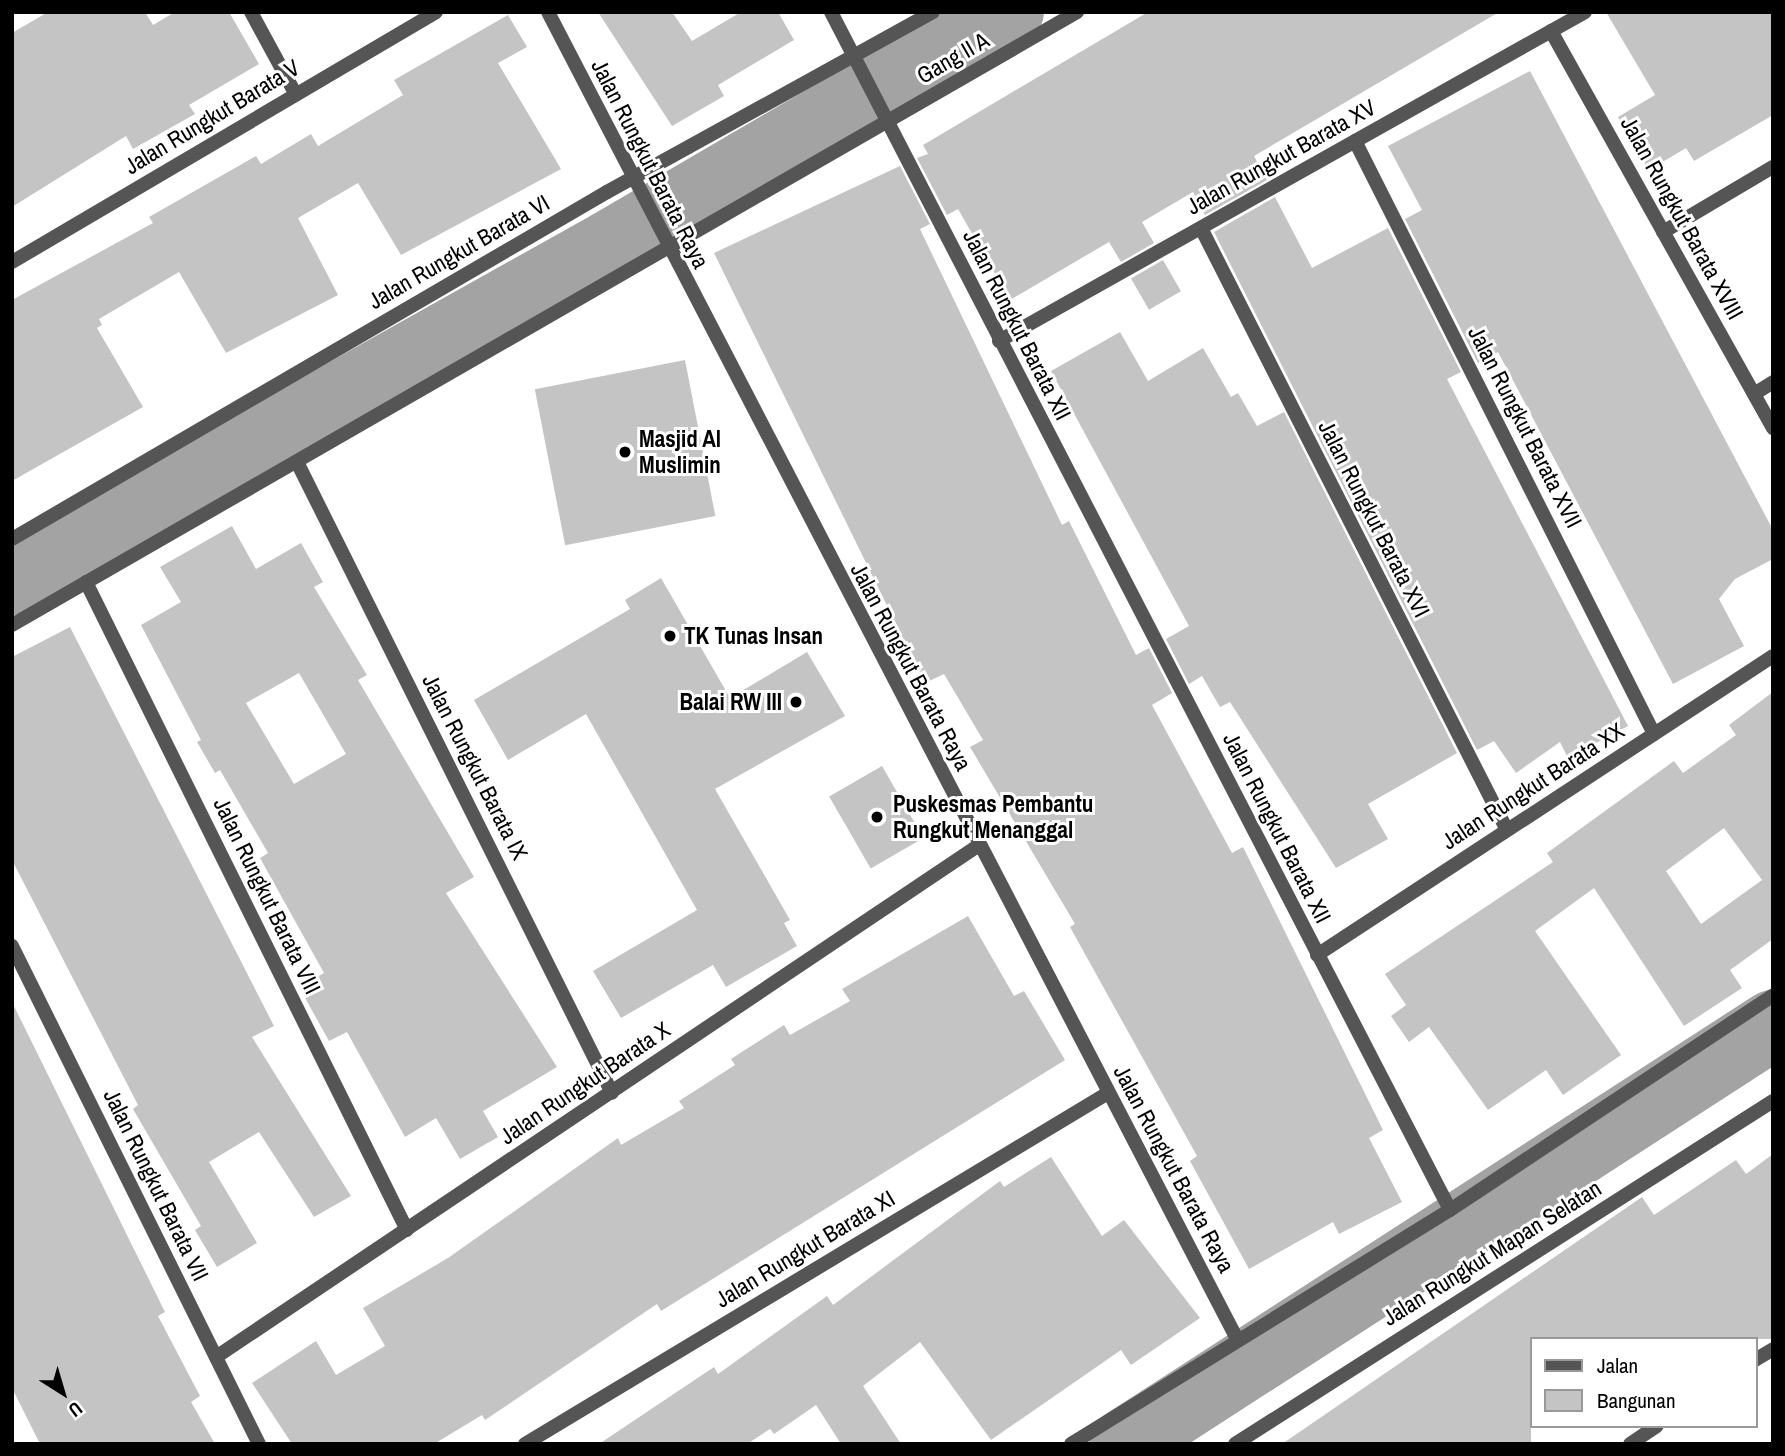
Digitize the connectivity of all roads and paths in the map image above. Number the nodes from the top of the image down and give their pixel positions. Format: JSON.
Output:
{"nodes":[{"id":1,"x":251,"y":12,"type":"edge"},
{"id":2,"x":436,"y":12,"type":"edge"},
{"id":3,"x":548,"y":12,"type":"edge"},
{"id":4,"x":831,"y":12,"type":"edge"},
{"id":5,"x":933,"y":12,"type":"edge"},
{"id":6,"x":1077,"y":12,"type":"edge"},
{"id":7,"x":1584,"y":12,"type":"edge"},
{"id":8,"x":1551,"y":31,"type":"junction"},
{"id":9,"x":857,"y":62,"type":"junction"},
{"id":10,"x":296,"y":94,"type":"junction"},
{"id":11,"x":885,"y":116,"type":"junction"},
{"id":12,"x":1355,"y":141,"type":"junction"},
{"id":13,"x":1773,"y":167,"type":"edge"},
{"id":14,"x":632,"y":178,"type":"junction"},
{"id":15,"x":1201,"y":228,"type":"junction"},
{"id":16,"x":1663,"y":232,"type":"junction"},
{"id":17,"x":665,"y":243,"type":"junction"},
{"id":18,"x":12,"y":262,"type":"edge"},
{"id":19,"x":999,"y":341,"type":"junction"},
{"id":20,"x":1773,"y":382,"type":"edge"},
{"id":21,"x":1754,"y":394,"type":"junction"},
{"id":22,"x":1773,"y":428,"type":"edge"},
{"id":23,"x":297,"y":462,"type":"junction"},
{"id":24,"x":12,"y":539,"type":"edge"},
{"id":25,"x":86,"y":582,"type":"junction"},
{"id":26,"x":12,"y":625,"type":"edge"},
{"id":27,"x":1773,"y":656,"type":"edge"},
{"id":28,"x":1654,"y":734,"type":"junction"},
{"id":29,"x":1507,"y":830,"type":"junction"},
{"id":30,"x":979,"y":845,"type":"junction"},
{"id":31,"x":12,"y":946,"type":"edge"},
{"id":32,"x":1317,"y":955,"type":"junction"},
{"id":33,"x":1773,"y":995,"type":"edge"},
{"id":34,"x":612,"y":1093,"type":"junction"},
{"id":35,"x":1108,"y":1093,"type":"junction"},
{"id":36,"x":1773,"y":1101,"type":"edge"},
{"id":37,"x":1450,"y":1210,"type":"junction"},
{"id":38,"x":407,"y":1230,"type":"junction"},
{"id":39,"x":1238,"y":1341,"type":"junction"},
{"id":40,"x":1773,"y":1349,"type":"edge"},
{"id":41,"x":216,"y":1357,"type":"junction"},
{"id":42,"x":1757,"y":1359,"type":"edge"},
{"id":43,"x":1654,"y":1428,"type":"edge"},
{"id":44,"x":259,"y":1444,"type":"edge"},
{"id":45,"x":525,"y":1444,"type":"edge"},
{"id":46,"x":1071,"y":1444,"type":"edge"},
{"id":47,"x":1235,"y":1444,"type":"edge"},
{"id":48,"x":1630,"y":1444,"type":"edge"}],
"edges":[{"from":1,"to":10,"type":"street"},
{"from":2,"to":10,"type":"street","name":"Jalan Rungkut Barata V"},
{"from":3,"to":14,"type":"street","name":"Jalan Rungkut Barata Raya"},
{"from":4,"to":9,"type":"street","name":"Jalan Rungkut Barata XII"},
{"from":5,"to":9,"type":"street","name":"Jalan Rungkut Barata VI"},
{"from":6,"to":11,"type":"street","name":"Gang II A"},
{"from":7,"to":8,"type":"street","name":"Jalan Rungkut Barata XV"},
{"from":8,"to":12,"type":"street","name":"Jalan Rungkut Barata XV"},
{"from":8,"to":16,"type":"street","name":"Jalan Rungkut Barata XVIII"},
{"from":9,"to":11,"type":"street","name":"Jalan Rungkut Barata XII"},
{"from":9,"to":14,"type":"street","name":"Jalan Rungkut Barata VI"},
{"from":10,"to":18,"type":"street","name":"Jalan Rungkut Barata V"},
{"from":11,"to":17,"type":"street"},
{"from":11,"to":19,"type":"street","name":"Jalan Rungkut Barata XII"},
{"from":12,"to":15,"type":"street","name":"Jalan Rungkut Barata XV"},
{"from":12,"to":28,"type":"street","name":"Jalan Rungkut Barata XVII"},
{"from":13,"to":16,"type":"street"},
{"from":14,"to":17,"type":"street","name":"Jalan Rungkut Barata Raya"},
{"from":14,"to":24,"type":"street","name":"Jalan Rungkut Barata VI"},
{"from":15,"to":19,"type":"street","name":"Jalan Rungkut Barata XV"},
{"from":15,"to":29,"type":"street","name":"Jalan Rungkut Barata XVI"},
{"from":16,"to":21,"type":"street","name":"Jalan Rungkut Barata XVIII"},
{"from":17,"to":23,"type":"street"},
{"from":17,"to":30,"type":"street","name":"Jalan Rungkut Barata Raya"},
{"from":19,"to":32,"type":"street","name":"Jalan Rungkut Barata XII"},
{"from":20,"to":21,"type":"street"},
{"from":21,"to":22,"type":"street","name":"Jalan Rungkut Barata XVIII"},
{"from":23,"to":25,"type":"street"},
{"from":23,"to":34,"type":"street","name":"Jalan Rungkut Barata IX"},
{"from":25,"to":26,"type":"street"},
{"from":25,"to":38,"type":"street","name":"Jalan Rungkut Barata VIII"},
{"from":27,"to":28,"type":"street","name":"Jalan Rungkut Barata XX"},
{"from":28,"to":29,"type":"street","name":"Jalan Rungkut Barata XX"},
{"from":29,"to":32,"type":"street","name":"Jalan Rungkut Barata XX"},
{"from":30,"to":34,"type":"street","name":"Jalan Rungkut Barata X"},
{"from":30,"to":35,"type":"street","name":"Jalan Rungkut Barata Raya"},
{"from":31,"to":41,"type":"street","name":"Jalan Rungkut Barata VII"},
{"from":32,"to":37,"type":"street","name":"Jalan Rungkut Barata XII"},
{"from":33,"to":37,"type":"street"},
{"from":34,"to":38,"type":"street","name":"Jalan Rungkut Barata X"},
{"from":35,"to":39,"type":"street","name":"Jalan Rungkut Barata Raya"},
{"from":35,"to":45,"type":"street","name":"Jalan Rungkut Barata XI"},
{"from":36,"to":47,"type":"street","name":"Jalan Rungkut Mapan Selatan"},
{"from":37,"to":39,"type":"street"},
{"from":38,"to":41,"type":"street","name":"Jalan Rungkut Barata X"},
{"from":39,"to":46,"type":"street"},
{"from":40,"to":42,"type":"street"},
{"from":41,"to":44,"type":"street","name":"Jalan Rungkut Barata VII"},
{"from":43,"to":48,"type":"street"}]}
